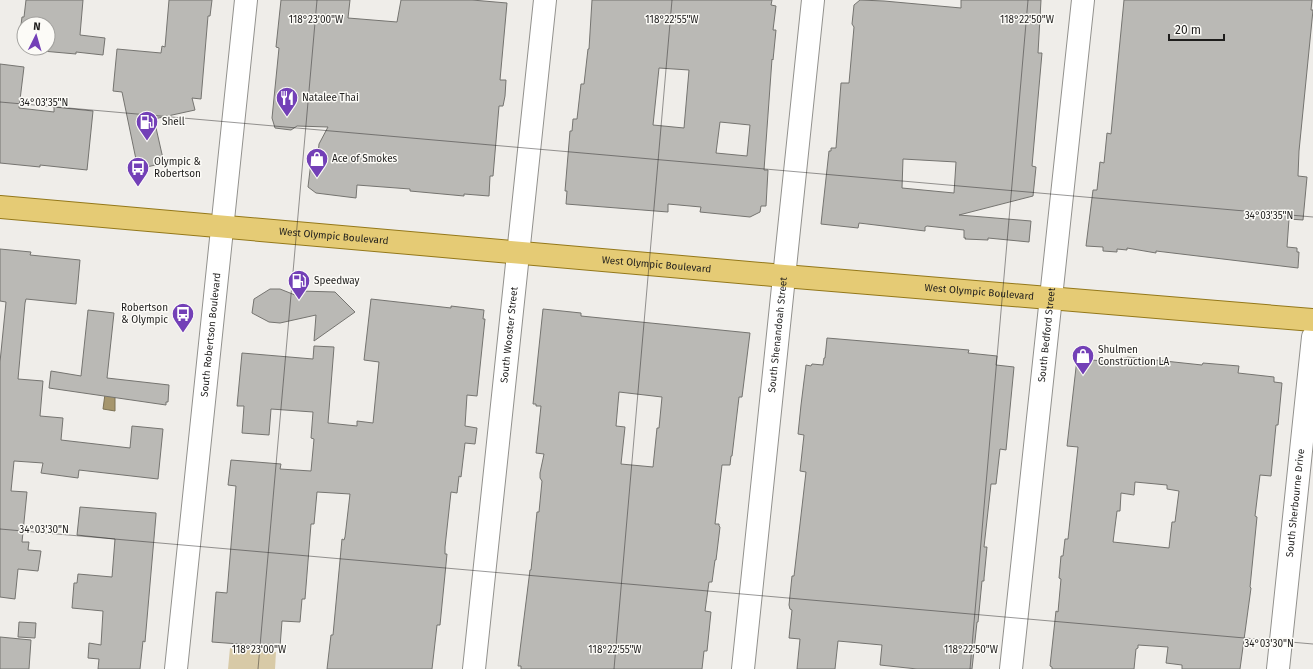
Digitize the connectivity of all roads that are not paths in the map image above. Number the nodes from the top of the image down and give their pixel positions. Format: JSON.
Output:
{"nodes":[{"id":1,"x":246,"y":0,"type":"edge"},
{"id":2,"x":545,"y":0,"type":"edge"},
{"id":3,"x":813,"y":0,"type":"edge"},
{"id":4,"x":1083,"y":0,"type":"edge"},
{"id":5,"x":0,"y":207,"type":"edge"},
{"id":6,"x":222,"y":227,"type":"junction"},
{"id":7,"x":518,"y":253,"type":"junction"},
{"id":8,"x":784,"y":276,"type":"junction"},
{"id":9,"x":1051,"y":297,"type":"junction"},
{"id":10,"x":1313,"y":320,"type":"edge"},
{"id":11,"x":1313,"y":337,"type":"edge"},
{"id":12,"x":176,"y":669,"type":"edge"},
{"id":13,"x":474,"y":669,"type":"edge"},
{"id":14,"x":743,"y":669,"type":"edge"},
{"id":15,"x":1011,"y":669,"type":"edge"},
{"id":16,"x":1278,"y":669,"type":"edge"}],
"edges":[{"from":1,"to":6,"type":"street","name":"South Robertson Boulevard"},
{"from":2,"to":7,"type":"street","name":"South Wooster Street"},
{"from":3,"to":8,"type":"street","name":"South Shenandoah Street"},
{"from":4,"to":9,"type":"street","name":"South Bedford Street"},
{"from":5,"to":6,"type":"main road","name":"West Olympic Boulevard"},
{"from":6,"to":7,"type":"main road","name":"West Olympic Boulevard"},
{"from":6,"to":12,"type":"street","name":"South Robertson Boulevard"},
{"from":7,"to":8,"type":"main road","name":"West Olympic Boulevard"},
{"from":7,"to":13,"type":"street","name":"South Wooster Street"},
{"from":8,"to":9,"type":"main road","name":"West Olympic Boulevard"},
{"from":8,"to":14,"type":"street","name":"South Shenandoah Street"},
{"from":9,"to":10,"type":"main road","name":"West Olympic Boulevard"},
{"from":9,"to":15,"type":"street","name":"South Bedford Street"},
{"from":11,"to":16,"type":"street","name":"South Sherbourne Drive"}]}
